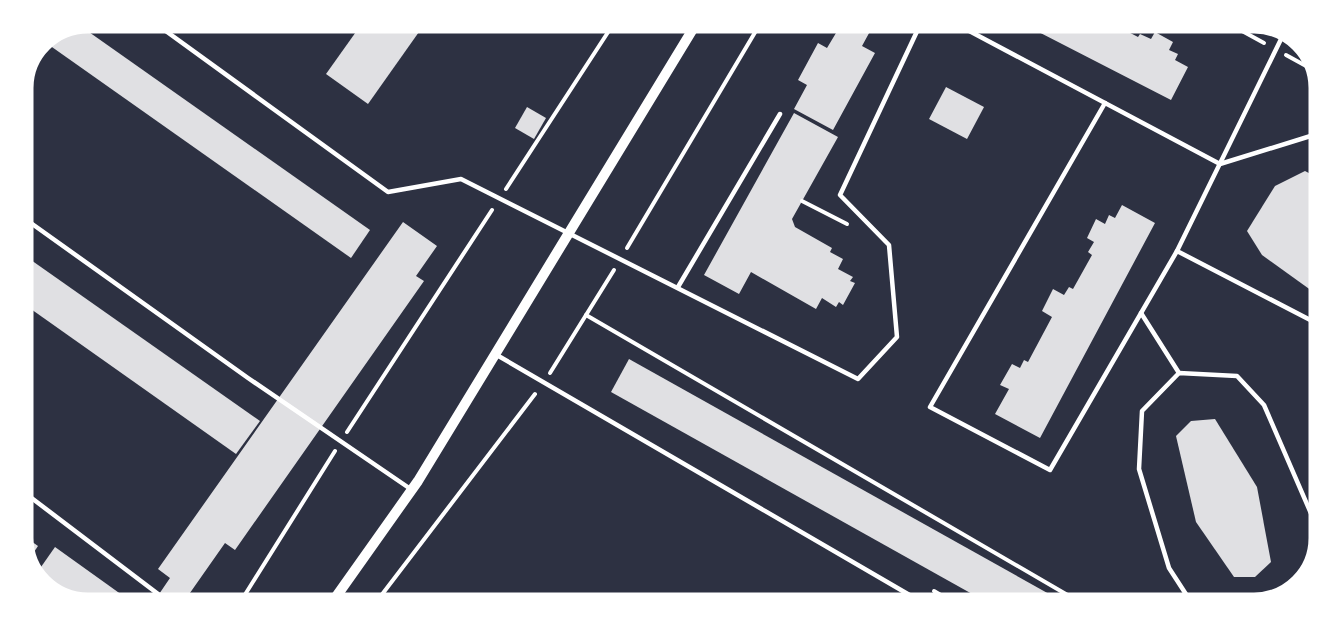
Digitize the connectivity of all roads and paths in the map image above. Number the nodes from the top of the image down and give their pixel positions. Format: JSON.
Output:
{"nodes":[{"id":1,"x":167,"y":32,"type":"edge"},
{"id":2,"x":608,"y":32,"type":"edge"},
{"id":3,"x":691,"y":32,"type":"edge"},
{"id":4,"x":755,"y":32,"type":"edge"},
{"id":5,"x":917,"y":32,"type":"edge"},
{"id":6,"x":971,"y":32,"type":"edge"},
{"id":7,"x":1281,"y":39,"type":"edge"},
{"id":8,"x":1105,"y":103,"type":"junction"},
{"id":9,"x":780,"y":114,"type":"dead end"},
{"id":10,"x":1310,"y":136,"type":"edge"},
{"id":11,"x":1220,"y":164,"type":"junction"},
{"id":12,"x":500,"y":198,"type":"junction"},
{"id":13,"x":32,"y":224,"type":"edge"},
{"id":14,"x":570,"y":232,"type":"junction"},
{"id":15,"x":1177,"y":251,"type":"junction"},
{"id":16,"x":621,"y":258,"type":"junction"},
{"id":17,"x":678,"y":287,"type":"junction"},
{"id":18,"x":1141,"y":313,"type":"junction"},
{"id":19,"x":586,"y":315,"type":"junction"},
{"id":20,"x":1310,"y":320,"type":"edge"},
{"id":21,"x":495,"y":354,"type":"junction"},
{"id":22,"x":1179,"y":373,"type":"junction"},
{"id":23,"x":544,"y":383,"type":"junction"},
{"id":24,"x":341,"y":442,"type":"junction"},
{"id":25,"x":412,"y":490,"type":"junction"},
{"id":26,"x":32,"y":498,"type":"edge"},
{"id":27,"x":1310,"y":511,"type":"edge"},
{"id":28,"x":158,"y":594,"type":"edge"},
{"id":29,"x":245,"y":594,"type":"edge"},
{"id":30,"x":338,"y":594,"type":"edge"},
{"id":31,"x":382,"y":594,"type":"edge"},
{"id":32,"x":908,"y":594,"type":"edge"},
{"id":33,"x":1066,"y":594,"type":"edge"},
{"id":34,"x":1186,"y":594,"type":"edge"}],
"edges":[{"from":1,"to":12,"type":"lane"},
{"from":2,"to":12,"type":"path"},
{"from":3,"to":14,"type":"street"},
{"from":4,"to":16,"type":"path"},
{"from":5,"to":17,"type":"lane"},
{"from":6,"to":8,"type":"lane"},
{"from":7,"to":11,"type":"lane"},
{"from":8,"to":11,"type":"lane"},
{"from":8,"to":18,"type":"lane"},
{"from":9,"to":17,"type":"lane"},
{"from":10,"to":11,"type":"lane"},
{"from":11,"to":15,"type":"lane"},
{"from":12,"to":14,"type":"lane"},
{"from":12,"to":24,"type":"path"},
{"from":13,"to":24,"type":"lane"},
{"from":14,"to":16,"type":"lane"},
{"from":14,"to":21,"type":"street"},
{"from":15,"to":18,"type":"lane"},
{"from":15,"to":20,"type":"lane"},
{"from":16,"to":17,"type":"lane"},
{"from":16,"to":19,"type":"path"},
{"from":18,"to":22,"type":"lane"},
{"from":19,"to":23,"type":"path"},
{"from":19,"to":33,"type":"path"},
{"from":21,"to":23,"type":"lane"},
{"from":21,"to":25,"type":"street"},
{"from":22,"to":27,"type":"lane"},
{"from":22,"to":34,"type":"lane"},
{"from":23,"to":31,"type":"path"},
{"from":23,"to":32,"type":"lane"},
{"from":24,"to":25,"type":"lane"},
{"from":24,"to":29,"type":"path"},
{"from":25,"to":30,"type":"street"},
{"from":26,"to":28,"type":"lane"}]}
